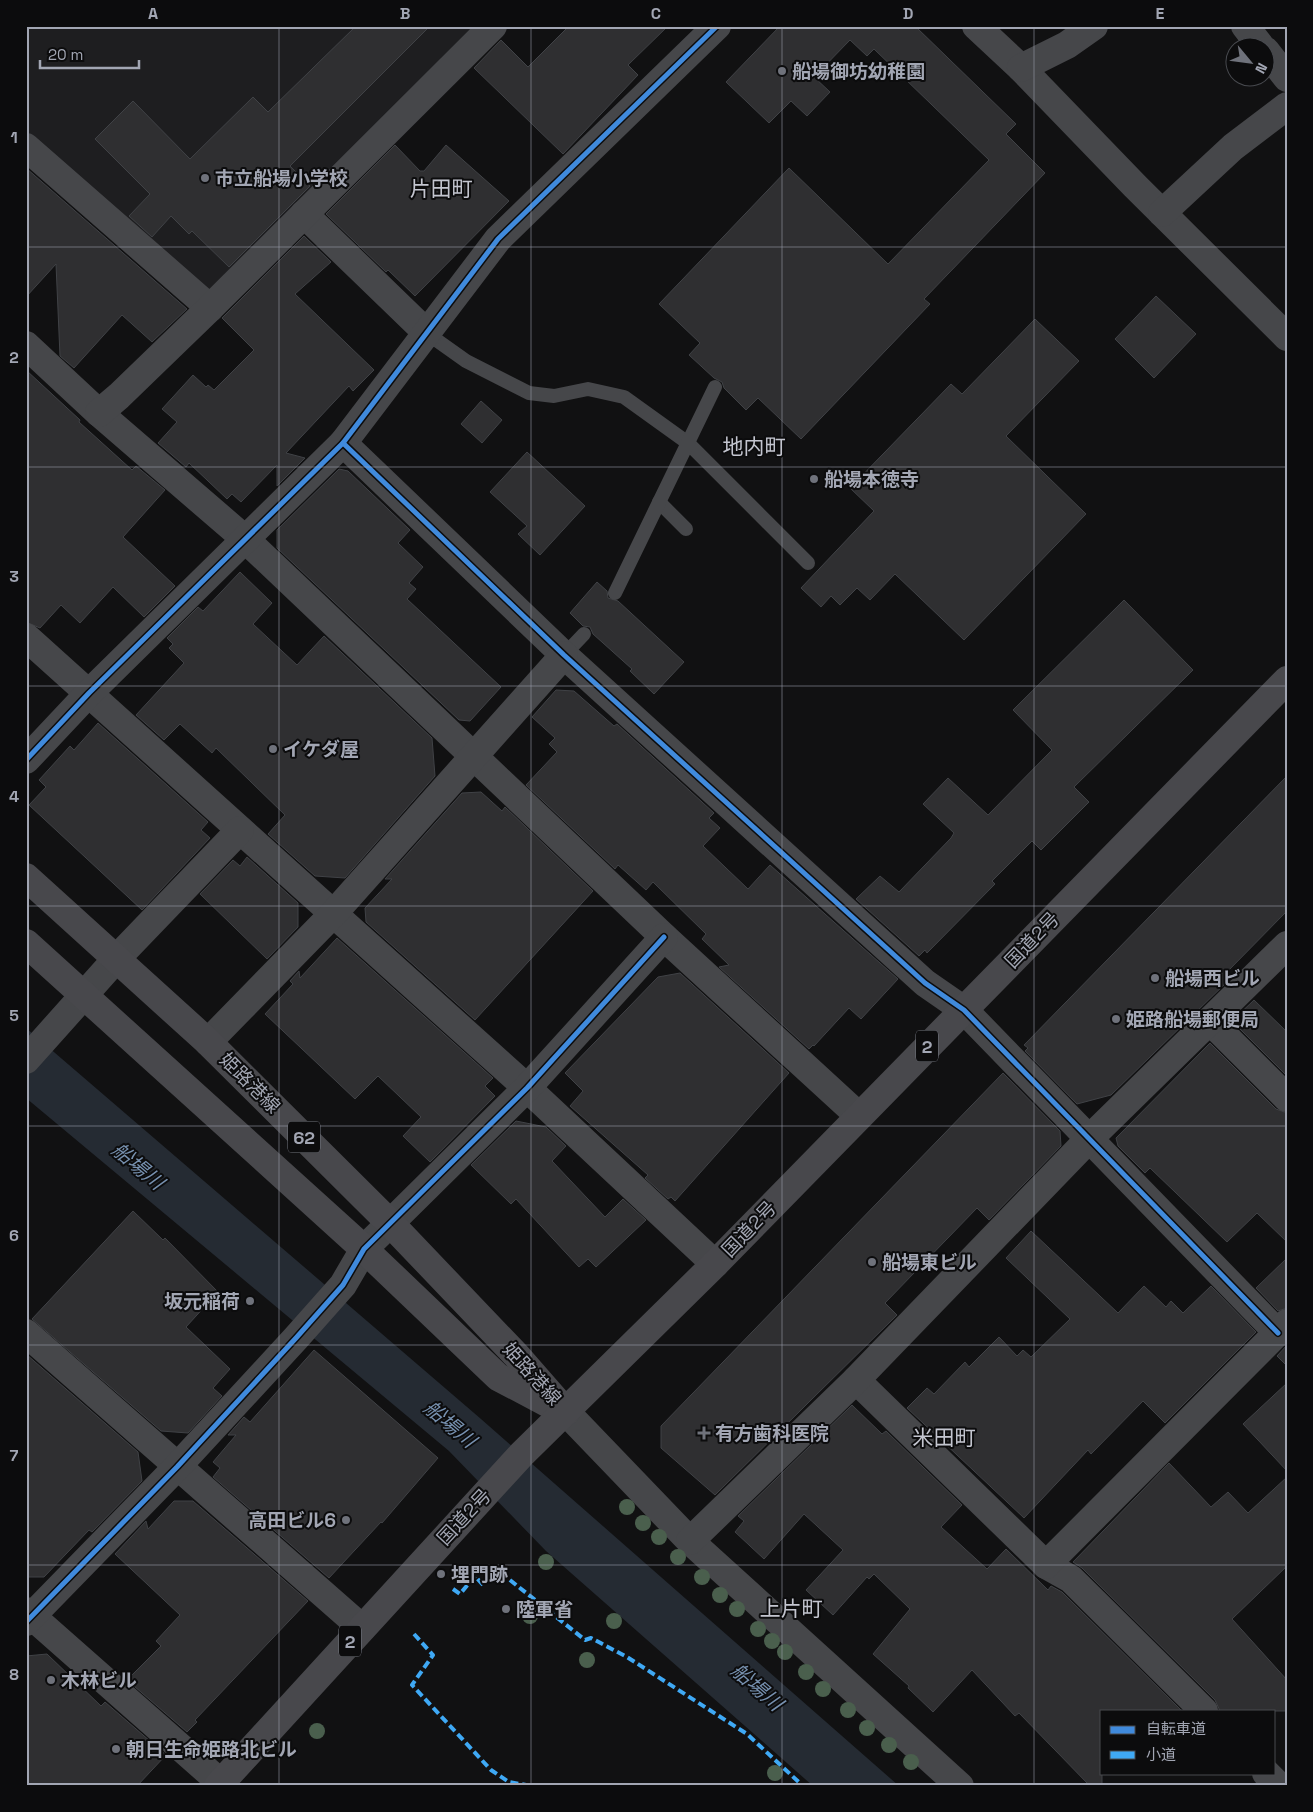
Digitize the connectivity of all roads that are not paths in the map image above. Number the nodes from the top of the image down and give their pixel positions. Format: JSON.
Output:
{"nodes":[{"id":1,"x":493,"y":26,"type":"edge"},
{"id":2,"x":717,"y":26,"type":"edge"},
{"id":3,"x":976,"y":26,"type":"edge"},
{"id":4,"x":1094,"y":26,"type":"edge"},
{"id":5,"x":1245,"y":26,"type":"edge"},
{"id":6,"x":1254,"y":38,"type":"edge"},
{"id":7,"x":1276,"y":64,"type":"edge"},
{"id":8,"x":1021,"y":68,"type":"junction"},
{"id":9,"x":1287,"y":78,"type":"edge"},
{"id":10,"x":1287,"y":106,"type":"edge"},
{"id":11,"x":26,"y":147,"type":"edge"},
{"id":12,"x":1162,"y":213,"type":"junction"},
{"id":13,"x":304,"y":214,"type":"junction"},
{"id":14,"x":210,"y":308,"type":"junction"},
{"id":15,"x":428,"y":334,"type":"junction"},
{"id":16,"x":1287,"y":337,"type":"edge"},
{"id":17,"x":26,"y":345,"type":"edge"},
{"id":18,"x":715,"y":387,"type":"dead end"},
{"id":19,"x":99,"y":413,"type":"junction"},
{"id":20,"x":343,"y":443,"type":"junction"},
{"id":21,"x":688,"y":443,"type":"junction"},
{"id":22,"x":659,"y":502,"type":"junction"},
{"id":23,"x":686,"y":529,"type":"dead end"},
{"id":24,"x":245,"y":539,"type":"junction"},
{"id":25,"x":808,"y":563,"type":"dead end"},
{"id":26,"x":615,"y":593,"type":"dead end"},
{"id":27,"x":584,"y":634,"type":"dead end"},
{"id":28,"x":26,"y":637,"type":"edge"},
{"id":29,"x":564,"y":655,"type":"junction"},
{"id":30,"x":1287,"y":680,"type":"edge"},
{"id":31,"x":89,"y":693,"type":"junction"},
{"id":32,"x":474,"y":755,"type":"junction"},
{"id":33,"x":26,"y":760,"type":"edge"},
{"id":34,"x":240,"y":830,"type":"junction"},
{"id":35,"x":26,"y":877,"type":"edge"},
{"id":36,"x":334,"y":913,"type":"junction"},
{"id":37,"x":664,"y":938,"type":"junction"},
{"id":38,"x":26,"y":944,"type":"edge"},
{"id":39,"x":1287,"y":945,"type":"edge"},
{"id":40,"x":117,"y":958,"type":"junction"},
{"id":41,"x":84,"y":995,"type":"junction"},
{"id":42,"x":964,"y":1010,"type":"junction"},
{"id":43,"x":1210,"y":1021,"type":"junction"},
{"id":44,"x":208,"y":1042,"type":"junction"},
{"id":45,"x":26,"y":1060,"type":"edge"},
{"id":46,"x":527,"y":1088,"type":"junction"},
{"id":47,"x":1287,"y":1098,"type":"edge"},
{"id":48,"x":858,"y":1116,"type":"junction"},
{"id":49,"x":1089,"y":1139,"type":"junction"},
{"id":50,"x":390,"y":1223,"type":"junction"},
{"id":51,"x":364,"y":1250,"type":"junction"},
{"id":52,"x":715,"y":1264,"type":"junction"},
{"id":53,"x":1282,"y":1328,"type":"edge"},
{"id":54,"x":26,"y":1333,"type":"edge"},
{"id":55,"x":856,"y":1380,"type":"junction"},
{"id":56,"x":566,"y":1412,"type":"junction"},
{"id":57,"x":178,"y":1467,"type":"junction"},
{"id":58,"x":690,"y":1541,"type":"junction"},
{"id":59,"x":1046,"y":1565,"type":"junction"},
{"id":60,"x":28,"y":1616,"type":"edge"},
{"id":61,"x":362,"y":1628,"type":"junction"},
{"id":62,"x":1203,"y":1710,"type":"edge"},
{"id":63,"x":1267,"y":1774,"type":"edge"},
{"id":64,"x":220,"y":1784,"type":"edge"},
{"id":65,"x":960,"y":1786,"type":"edge"},
{"id":66,"x":1279,"y":1786,"type":"edge"}],
"edges":[{"from":1,"to":13,"type":"street"},
{"from":2,"to":15,"type":"street"},
{"from":3,"to":8,"type":"street"},
{"from":4,"to":8,"type":"street"},
{"from":5,"to":6,"type":"street"},
{"from":7,"to":9,"type":"street"},
{"from":8,"to":12,"type":"street"},
{"from":10,"to":12,"type":"street"},
{"from":11,"to":14,"type":"street"},
{"from":12,"to":16,"type":"street"},
{"from":13,"to":14,"type":"street"},
{"from":13,"to":15,"type":"street"},
{"from":14,"to":19,"type":"street"},
{"from":15,"to":20,"type":"street"},
{"from":15,"to":21,"type":"lane"},
{"from":17,"to":19,"type":"street"},
{"from":18,"to":21,"type":"lane"},
{"from":19,"to":24,"type":"street"},
{"from":20,"to":24,"type":"street"},
{"from":20,"to":29,"type":"street"},
{"from":21,"to":22,"type":"lane"},
{"from":21,"to":25,"type":"lane"},
{"from":22,"to":23,"type":"lane"},
{"from":22,"to":26,"type":"lane"},
{"from":24,"to":31,"type":"street"},
{"from":24,"to":32,"type":"street"},
{"from":27,"to":29,"type":"lane"},
{"from":28,"to":31,"type":"street"},
{"from":29,"to":32,"type":"street"},
{"from":29,"to":42,"type":"street"},
{"from":30,"to":42,"type":"main road","name":"国道2号","number":"2"},
{"from":31,"to":33,"type":"street"},
{"from":31,"to":34,"type":"street"},
{"from":32,"to":36,"type":"street"},
{"from":32,"to":37,"type":"street"},
{"from":34,"to":36,"type":"street"},
{"from":34,"to":40,"type":"street"},
{"from":35,"to":40,"type":"main road","name":"姫路港線","number":"62"},
{"from":36,"to":44,"type":"street"},
{"from":36,"to":46,"type":"street"},
{"from":37,"to":46,"type":"street"},
{"from":37,"to":48,"type":"street"},
{"from":38,"to":41,"type":"main road","name":"姫路港線","number":"62"},
{"from":39,"to":43,"type":"street"},
{"from":40,"to":41,"type":"street"},
{"from":40,"to":44,"type":"main road","name":"姫路港線","number":"62"},
{"from":41,"to":45,"type":"street"},
{"from":41,"to":51,"type":"main road","name":"姫路港線","number":"62"},
{"from":42,"to":48,"type":"main road","name":"国道2号","number":"2"},
{"from":42,"to":49,"type":"street"},
{"from":43,"to":47,"type":"street"},
{"from":43,"to":49,"type":"street"},
{"from":44,"to":50,"type":"main road","name":"姫路港線","number":"62"},
{"from":46,"to":50,"type":"street"},
{"from":46,"to":52,"type":"street"},
{"from":48,"to":52,"type":"main road","name":"国道2号","number":"2"},
{"from":49,"to":53,"type":"street"},
{"from":49,"to":55,"type":"street"},
{"from":50,"to":51,"type":"street"},
{"from":50,"to":56,"type":"main road","name":"姫路港線","number":"62"},
{"from":51,"to":56,"type":"main road","name":"姫路港線","number":"62"},
{"from":51,"to":57,"type":"street"},
{"from":52,"to":56,"type":"main road","name":"国道2号","number":"2"},
{"from":53,"to":59,"type":"street"},
{"from":54,"to":57,"type":"street"},
{"from":55,"to":58,"type":"street"},
{"from":55,"to":59,"type":"street"},
{"from":56,"to":58,"type":"street"},
{"from":56,"to":61,"type":"main road","name":"国道2号","number":"2"},
{"from":57,"to":60,"type":"street"},
{"from":57,"to":61,"type":"street"},
{"from":58,"to":65,"type":"street"},
{"from":59,"to":62,"type":"street"},
{"from":60,"to":64,"type":"street"},
{"from":61,"to":64,"type":"main road","name":"国道2号","number":"2"},
{"from":63,"to":66,"type":"street"}]}
